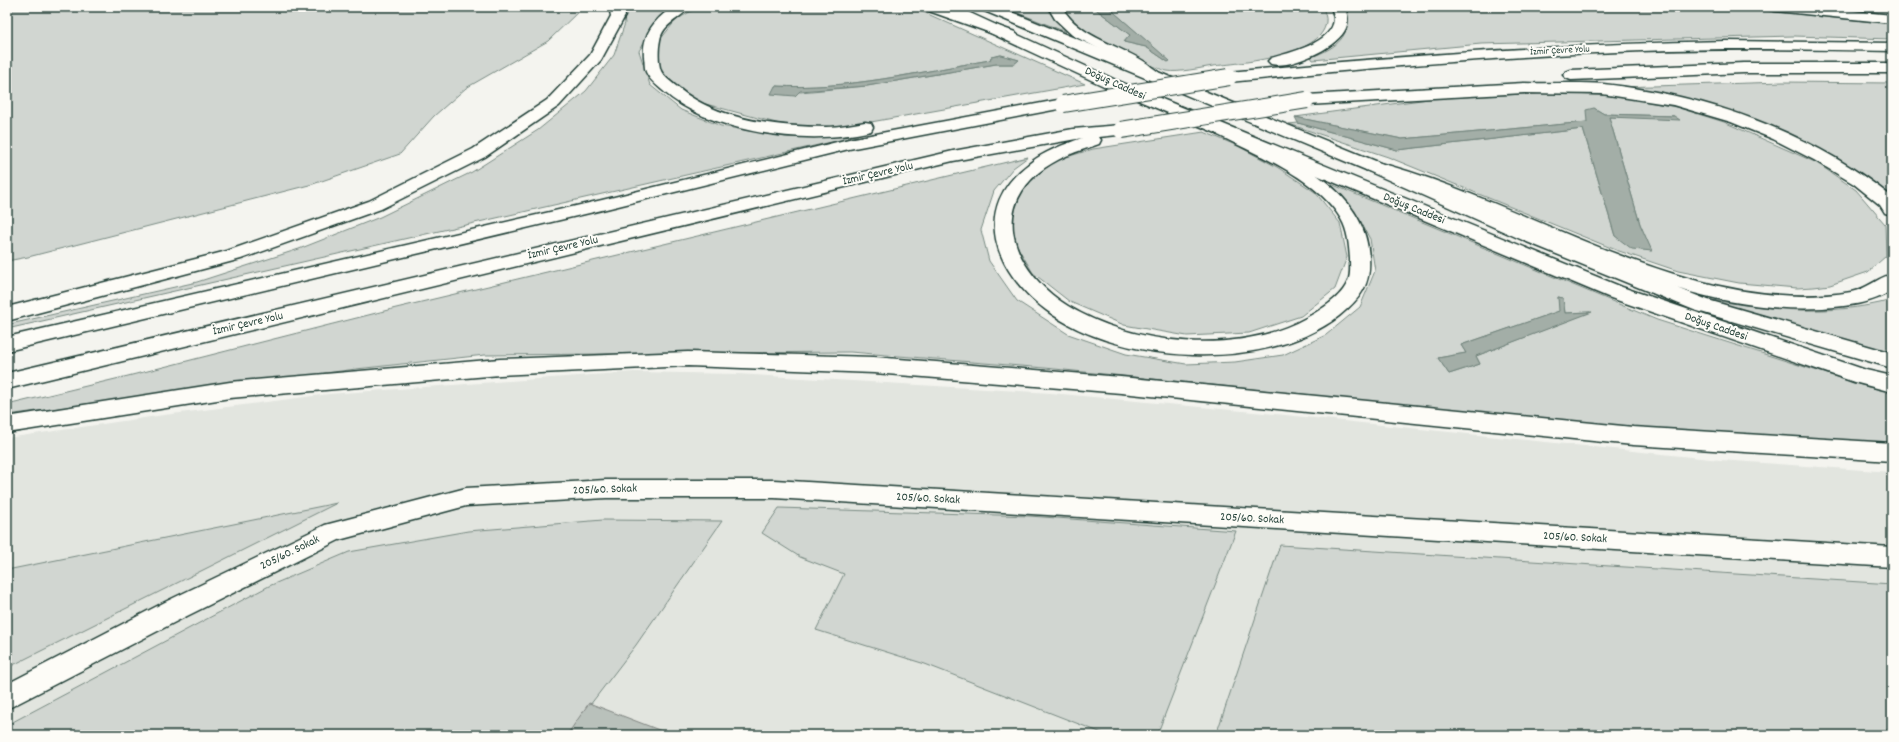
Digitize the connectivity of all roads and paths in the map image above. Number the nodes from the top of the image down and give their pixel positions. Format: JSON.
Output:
{"nodes":[{"id":1,"x":616,"y":7,"type":"edge"},
{"id":2,"x":682,"y":7,"type":"edge"},
{"id":3,"x":931,"y":7,"type":"edge"},
{"id":4,"x":946,"y":7,"type":"edge"},
{"id":5,"x":987,"y":7,"type":"edge"},
{"id":6,"x":1055,"y":7,"type":"edge"},
{"id":7,"x":1338,"y":7,"type":"edge"},
{"id":8,"x":1775,"y":7,"type":"edge"},
{"id":9,"x":1892,"y":19,"type":"edge"},
{"id":10,"x":1010,"y":35,"type":"junction"},
{"id":11,"x":1892,"y":47,"type":"edge"},
{"id":12,"x":1892,"y":68,"type":"edge"},
{"id":13,"x":1152,"y":74,"type":"junction"},
{"id":14,"x":1229,"y":77,"type":"junction"},
{"id":15,"x":1307,"y":100,"type":"junction"},
{"id":16,"x":1063,"y":104,"type":"junction"},
{"id":17,"x":1121,"y":130,"type":"junction"},
{"id":18,"x":1224,"y":131,"type":"junction"},
{"id":19,"x":1372,"y":166,"type":"junction"},
{"id":20,"x":1892,"y":209,"type":"edge"},
{"id":21,"x":1892,"y":280,"type":"edge"},
{"id":22,"x":7,"y":314,"type":"edge"},
{"id":23,"x":7,"y":344,"type":"edge"},
{"id":24,"x":1892,"y":361,"type":"edge"},
{"id":25,"x":7,"y":381,"type":"edge"},
{"id":26,"x":1892,"y":384,"type":"edge"},
{"id":27,"x":7,"y":424,"type":"edge"},
{"id":28,"x":1892,"y":452,"type":"edge"},
{"id":29,"x":1892,"y":557,"type":"edge"},
{"id":30,"x":7,"y":696,"type":"edge"}],
"edges":[{"from":1,"to":22,"type":"main road"},
{"from":2,"to":16,"type":"main road"},
{"from":3,"to":10,"type":"main road"},
{"from":4,"to":10,"type":"main road","name":"Doğuş Caddesi"},
{"from":5,"to":13,"type":"main road","name":"Doğuş Caddesi"},
{"from":6,"to":13,"type":"main road"},
{"from":7,"to":14,"type":"main road"},
{"from":8,"to":9,"type":"main road"},
{"from":10,"to":18,"type":"main road","name":"Doğuş Caddesi"},
{"from":11,"to":14,"type":"main road","name":"İzmir Çevre Yolu"},
{"from":12,"to":15,"type":"main road"},
{"from":13,"to":19,"type":"main road","name":"Doğuş Caddesi"},
{"from":14,"to":16,"type":"main road","name":"İzmir Çevre Yolu","bridge":true},
{"from":15,"to":17,"type":"main road","bridge":true},
{"from":15,"to":20,"type":"main road"},
{"from":16,"to":23,"type":"main road"},
{"from":17,"to":18,"type":"main road"},
{"from":17,"to":25,"type":"main road","name":"İzmir Çevre Yolu"},
{"from":18,"to":26,"type":"main road","name":"Doğuş Caddesi"},
{"from":19,"to":21,"type":"main road"},
{"from":19,"to":24,"type":"main road","name":"Doğuş Caddesi"},
{"from":27,"to":28,"type":"main road"},
{"from":29,"to":30,"type":"street","name":"205/60. Sokak"}]}
